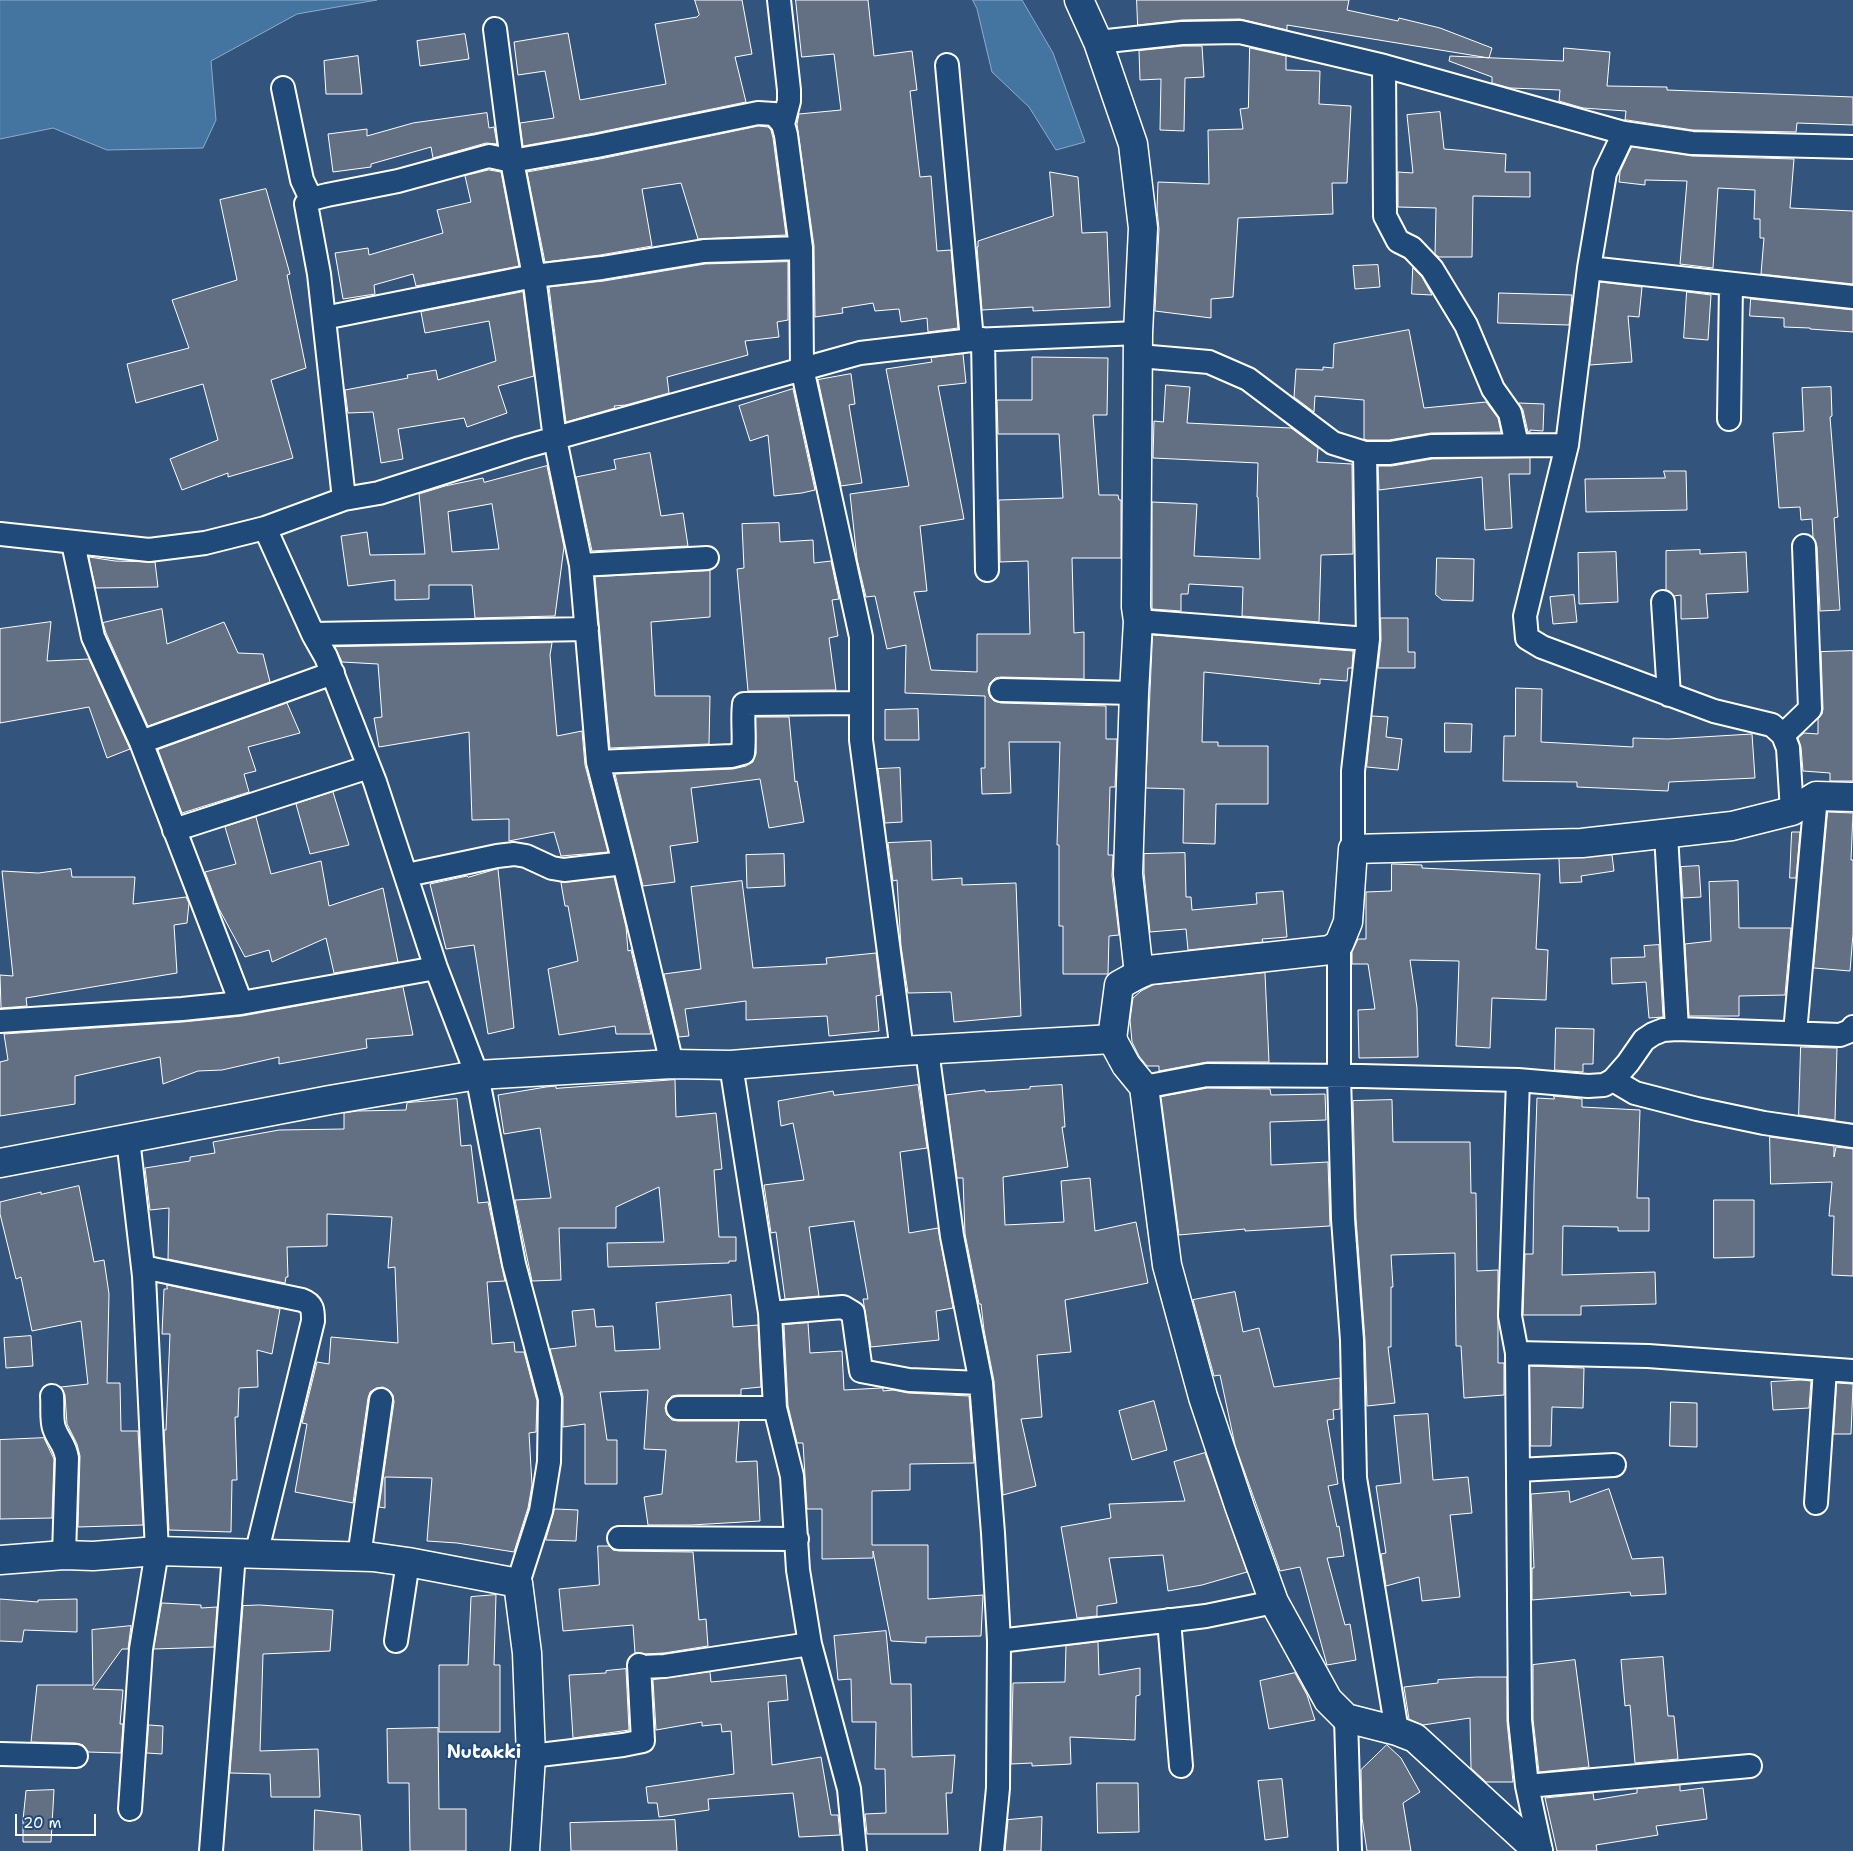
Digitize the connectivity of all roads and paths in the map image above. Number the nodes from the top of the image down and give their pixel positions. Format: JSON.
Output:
{"nodes":[{"id":1,"x":779,"y":0,"type":"edge"},
{"id":2,"x":1079,"y":0,"type":"edge"},
{"id":3,"x":495,"y":29,"type":"dead end"},
{"id":4,"x":1098,"y":42,"type":"junction"},
{"id":5,"x":947,"y":65,"type":"dead end"},
{"id":6,"x":1384,"y":66,"type":"junction"},
{"id":7,"x":283,"y":88,"type":"dead end"},
{"id":8,"x":783,"y":124,"type":"junction"},
{"id":9,"x":1624,"y":133,"type":"junction"},
{"id":10,"x":1853,"y":147,"type":"edge"},
{"id":11,"x":512,"y":161,"type":"junction"},
{"id":12,"x":311,"y":199,"type":"junction"},
{"id":13,"x":801,"y":248,"type":"junction"},
{"id":14,"x":1589,"y":268,"type":"junction"},
{"id":15,"x":534,"y":276,"type":"junction"},
{"id":16,"x":1731,"y":284,"type":"junction"},
{"id":17,"x":1853,"y":298,"type":"edge"},
{"id":18,"x":324,"y":318,"type":"junction"},
{"id":19,"x":977,"y":340,"type":"junction"},
{"id":20,"x":1138,"y":345,"type":"junction"},
{"id":21,"x":802,"y":368,"type":"junction"},
{"id":22,"x":1729,"y":420,"type":"dead end"},
{"id":23,"x":555,"y":439,"type":"junction"},
{"id":24,"x":1517,"y":444,"type":"junction"},
{"id":25,"x":1567,"y":445,"type":"junction"},
{"id":26,"x":1365,"y":453,"type":"junction"},
{"id":27,"x":344,"y":499,"type":"junction"},
{"id":28,"x":265,"y":528,"type":"junction"},
{"id":29,"x":0,"y":534,"type":"edge"},
{"id":30,"x":73,"y":543,"type":"junction"},
{"id":31,"x":1804,"y":546,"type":"dead end"},
{"id":32,"x":707,"y":558,"type":"dead end"},
{"id":33,"x":581,"y":565,"type":"junction"},
{"id":34,"x":988,"y":570,"type":"dead end"},
{"id":35,"x":1664,"y":602,"type":"dead end"},
{"id":36,"x":1138,"y":621,"type":"junction"},
{"id":37,"x":587,"y":629,"type":"junction"},
{"id":38,"x":312,"y":634,"type":"junction"},
{"id":39,"x":1368,"y":639,"type":"junction"},
{"id":40,"x":333,"y":673,"type":"junction"},
{"id":41,"x":1001,"y":690,"type":"dead end"},
{"id":42,"x":1134,"y":693,"type":"junction"},
{"id":43,"x":1669,"y":694,"type":"junction"},
{"id":44,"x":860,"y":703,"type":"junction"},
{"id":45,"x":1783,"y":735,"type":"junction"},
{"id":46,"x":141,"y":742,"type":"junction"},
{"id":47,"x":598,"y":762,"type":"junction"},
{"id":48,"x":369,"y":767,"type":"junction"},
{"id":49,"x":1816,"y":796,"type":"junction"},
{"id":50,"x":1853,"y":797,"type":"edge"},
{"id":51,"x":1792,"y":811,"type":"junction"},
{"id":52,"x":174,"y":830,"type":"junction"},
{"id":53,"x":1666,"y":834,"type":"junction"},
{"id":54,"x":1353,"y":849,"type":"junction"},
{"id":55,"x":624,"y":862,"type":"junction"},
{"id":56,"x":407,"y":875,"type":"junction"},
{"id":57,"x":1339,"y":944,"type":"junction"},
{"id":58,"x":436,"y":968,"type":"junction"},
{"id":59,"x":1139,"y":974,"type":"junction"},
{"id":60,"x":240,"y":1003,"type":"junction"},
{"id":61,"x":0,"y":1021,"type":"edge"},
{"id":62,"x":1853,"y":1027,"type":"edge"},
{"id":63,"x":1677,"y":1029,"type":"junction"},
{"id":64,"x":1795,"y":1034,"type":"junction"},
{"id":65,"x":1112,"y":1039,"type":"junction"},
{"id":66,"x":914,"y":1050,"type":"junction"},
{"id":67,"x":672,"y":1064,"type":"junction"},
{"id":68,"x":731,"y":1065,"type":"junction"},
{"id":69,"x":477,"y":1075,"type":"junction"},
{"id":70,"x":1339,"y":1076,"type":"junction"},
{"id":71,"x":1518,"y":1080,"type":"junction"},
{"id":72,"x":1613,"y":1080,"type":"junction"},
{"id":73,"x":1144,"y":1087,"type":"junction"},
{"id":74,"x":1853,"y":1136,"type":"edge"},
{"id":75,"x":128,"y":1139,"type":"junction"},
{"id":76,"x":0,"y":1163,"type":"edge"},
{"id":77,"x":143,"y":1267,"type":"junction"},
{"id":78,"x":770,"y":1313,"type":"junction"},
{"id":79,"x":1518,"y":1353,"type":"junction"},
{"id":80,"x":1825,"y":1369,"type":"junction"},
{"id":81,"x":1853,"y":1371,"type":"edge"},
{"id":82,"x":980,"y":1383,"type":"junction"},
{"id":83,"x":52,"y":1396,"type":"dead end"},
{"id":84,"x":381,"y":1400,"type":"dead end"},
{"id":85,"x":678,"y":1408,"type":"dead end"},
{"id":86,"x":775,"y":1408,"type":"junction"},
{"id":87,"x":1614,"y":1465,"type":"dead end"},
{"id":88,"x":1518,"y":1470,"type":"junction"},
{"id":89,"x":1816,"y":1503,"type":"dead end"},
{"id":90,"x":619,"y":1538,"type":"dead end"},
{"id":91,"x":796,"y":1539,"type":"junction"},
{"id":92,"x":157,"y":1551,"type":"junction"},
{"id":93,"x":245,"y":1554,"type":"junction"},
{"id":94,"x":64,"y":1556,"type":"junction"},
{"id":95,"x":359,"y":1557,"type":"junction"},
{"id":96,"x":0,"y":1560,"type":"edge"},
{"id":97,"x":408,"y":1562,"type":"junction"},
{"id":98,"x":518,"y":1583,"type":"junction"},
{"id":99,"x":1274,"y":1602,"type":"junction"},
{"id":100,"x":1169,"y":1620,"type":"junction"},
{"id":101,"x":396,"y":1641,"type":"dead end"},
{"id":102,"x":999,"y":1641,"type":"junction"},
{"id":103,"x":810,"y":1644,"type":"junction"},
{"id":104,"x":1346,"y":1718,"type":"junction"},
{"id":105,"x":1398,"y":1731,"type":"junction"},
{"id":106,"x":0,"y":1754,"type":"edge"},
{"id":107,"x":76,"y":1756,"type":"dead end"},
{"id":108,"x":531,"y":1756,"type":"junction"},
{"id":109,"x":1181,"y":1766,"type":"dead end"},
{"id":110,"x":1750,"y":1766,"type":"dead end"},
{"id":111,"x":1527,"y":1786,"type":"junction"},
{"id":112,"x":130,"y":1809,"type":"dead end"},
{"id":113,"x":211,"y":1851,"type":"edge"},
{"id":114,"x":525,"y":1851,"type":"edge"},
{"id":115,"x":855,"y":1851,"type":"edge"},
{"id":116,"x":992,"y":1851,"type":"edge"},
{"id":117,"x":1350,"y":1851,"type":"edge"},
{"id":118,"x":1539,"y":1851,"type":"edge"}],
"edges":[{"from":1,"to":8,"type":"street"},
{"from":2,"to":4,"type":"main road"},
{"from":3,"to":11,"type":"street"},
{"from":4,"to":6,"type":"street"},
{"from":4,"to":20,"type":"main road"},
{"from":5,"to":19,"type":"street"},
{"from":6,"to":9,"type":"street"},
{"from":6,"to":24,"type":"street"},
{"from":7,"to":12,"type":"street"},
{"from":8,"to":11,"type":"street"},
{"from":8,"to":13,"type":"street"},
{"from":9,"to":10,"type":"street"},
{"from":9,"to":14,"type":"street"},
{"from":11,"to":12,"type":"street"},
{"from":11,"to":15,"type":"street"},
{"from":12,"to":18,"type":"street"},
{"from":13,"to":15,"type":"street"},
{"from":13,"to":21,"type":"street"},
{"from":14,"to":16,"type":"street"},
{"from":14,"to":25,"type":"street"},
{"from":15,"to":18,"type":"street"},
{"from":15,"to":23,"type":"street"},
{"from":16,"to":17,"type":"street"},
{"from":16,"to":22,"type":"street"},
{"from":18,"to":27,"type":"street"},
{"from":19,"to":20,"type":"street"},
{"from":19,"to":21,"type":"street"},
{"from":19,"to":34,"type":"street"},
{"from":20,"to":26,"type":"street"},
{"from":20,"to":36,"type":"main road"},
{"from":21,"to":23,"type":"street"},
{"from":21,"to":44,"type":"street"},
{"from":23,"to":27,"type":"street"},
{"from":23,"to":33,"type":"street"},
{"from":24,"to":25,"type":"street"},
{"from":24,"to":26,"type":"street"},
{"from":25,"to":43,"type":"street"},
{"from":26,"to":39,"type":"street"},
{"from":27,"to":28,"type":"street"},
{"from":28,"to":30,"type":"street"},
{"from":28,"to":38,"type":"street"},
{"from":29,"to":30,"type":"street"},
{"from":30,"to":46,"type":"street"},
{"from":31,"to":45,"type":"street"},
{"from":32,"to":33,"type":"street"},
{"from":33,"to":37,"type":"street"},
{"from":35,"to":43,"type":"street"},
{"from":36,"to":39,"type":"street"},
{"from":36,"to":42,"type":"main road"},
{"from":37,"to":38,"type":"street"},
{"from":37,"to":47,"type":"street"},
{"from":38,"to":40,"type":"street"},
{"from":39,"to":54,"type":"street"},
{"from":40,"to":46,"type":"street"},
{"from":40,"to":48,"type":"street"},
{"from":41,"to":42,"type":"street"},
{"from":42,"to":59,"type":"main road"},
{"from":43,"to":45,"type":"street"},
{"from":44,"to":47,"type":"street"},
{"from":44,"to":66,"type":"street"},
{"from":45,"to":51,"type":"street"},
{"from":46,"to":52,"type":"street"},
{"from":47,"to":55,"type":"street"},
{"from":48,"to":52,"type":"street"},
{"from":48,"to":56,"type":"street"},
{"from":49,"to":50,"type":"main road"},
{"from":49,"to":51,"type":"main road"},
{"from":49,"to":64,"type":"street"},
{"from":51,"to":53,"type":"main road"},
{"from":52,"to":60,"type":"street"},
{"from":53,"to":54,"type":"main road"},
{"from":53,"to":63,"type":"street"},
{"from":54,"to":57,"type":"main road"},
{"from":55,"to":56,"type":"street"},
{"from":55,"to":67,"type":"street"},
{"from":56,"to":58,"type":"street"},
{"from":57,"to":59,"type":"main road"},
{"from":57,"to":70,"type":"street"},
{"from":58,"to":60,"type":"street"},
{"from":58,"to":69,"type":"street"},
{"from":59,"to":65,"type":"main road"},
{"from":60,"to":61,"type":"street"},
{"from":62,"to":64,"type":"street"},
{"from":63,"to":64,"type":"street"},
{"from":63,"to":72,"type":"street"},
{"from":65,"to":66,"type":"main road"},
{"from":65,"to":73,"type":"main road"},
{"from":66,"to":68,"type":"main road"},
{"from":66,"to":82,"type":"street"},
{"from":67,"to":68,"type":"main road"},
{"from":67,"to":69,"type":"main road"},
{"from":68,"to":78,"type":"street"},
{"from":69,"to":75,"type":"main road"},
{"from":69,"to":98,"type":"street"},
{"from":70,"to":71,"type":"street"},
{"from":70,"to":73,"type":"street"},
{"from":70,"to":105,"type":"street"},
{"from":71,"to":72,"type":"street"},
{"from":71,"to":79,"type":"street"},
{"from":72,"to":74,"type":"street"},
{"from":73,"to":99,"type":"main road"},
{"from":75,"to":76,"type":"main road"},
{"from":75,"to":77,"type":"street"},
{"from":77,"to":92,"type":"street"},
{"from":77,"to":93,"type":"street"},
{"from":78,"to":82,"type":"street"},
{"from":78,"to":86,"type":"street"},
{"from":79,"to":80,"type":"street"},
{"from":79,"to":88,"type":"street"},
{"from":80,"to":81,"type":"street"},
{"from":80,"to":89,"type":"street"},
{"from":82,"to":102,"type":"street"},
{"from":83,"to":94,"type":"street"},
{"from":84,"to":95,"type":"street"},
{"from":85,"to":86,"type":"street"},
{"from":86,"to":91,"type":"street"},
{"from":87,"to":88,"type":"street"},
{"from":88,"to":111,"type":"street"},
{"from":90,"to":91,"type":"street"},
{"from":91,"to":103,"type":"street"},
{"from":92,"to":93,"type":"main road"},
{"from":92,"to":94,"type":"main road"},
{"from":92,"to":112,"type":"street"},
{"from":93,"to":95,"type":"main road"},
{"from":93,"to":113,"type":"street"},
{"from":94,"to":96,"type":"main road"},
{"from":95,"to":97,"type":"main road"},
{"from":97,"to":98,"type":"main road"},
{"from":97,"to":101,"type":"street"},
{"from":98,"to":108,"type":"main road"},
{"from":99,"to":100,"type":"street"},
{"from":99,"to":104,"type":"main road"},
{"from":100,"to":102,"type":"street"},
{"from":100,"to":109,"type":"street"},
{"from":102,"to":116,"type":"street"},
{"from":103,"to":108,"type":"street"},
{"from":103,"to":115,"type":"street"},
{"from":104,"to":105,"type":"main road"},
{"from":104,"to":117,"type":"street"},
{"from":105,"to":118,"type":"main road"},
{"from":106,"to":107,"type":"street"},
{"from":108,"to":114,"type":"main road"},
{"from":110,"to":111,"type":"street"},
{"from":111,"to":118,"type":"street"}]}
